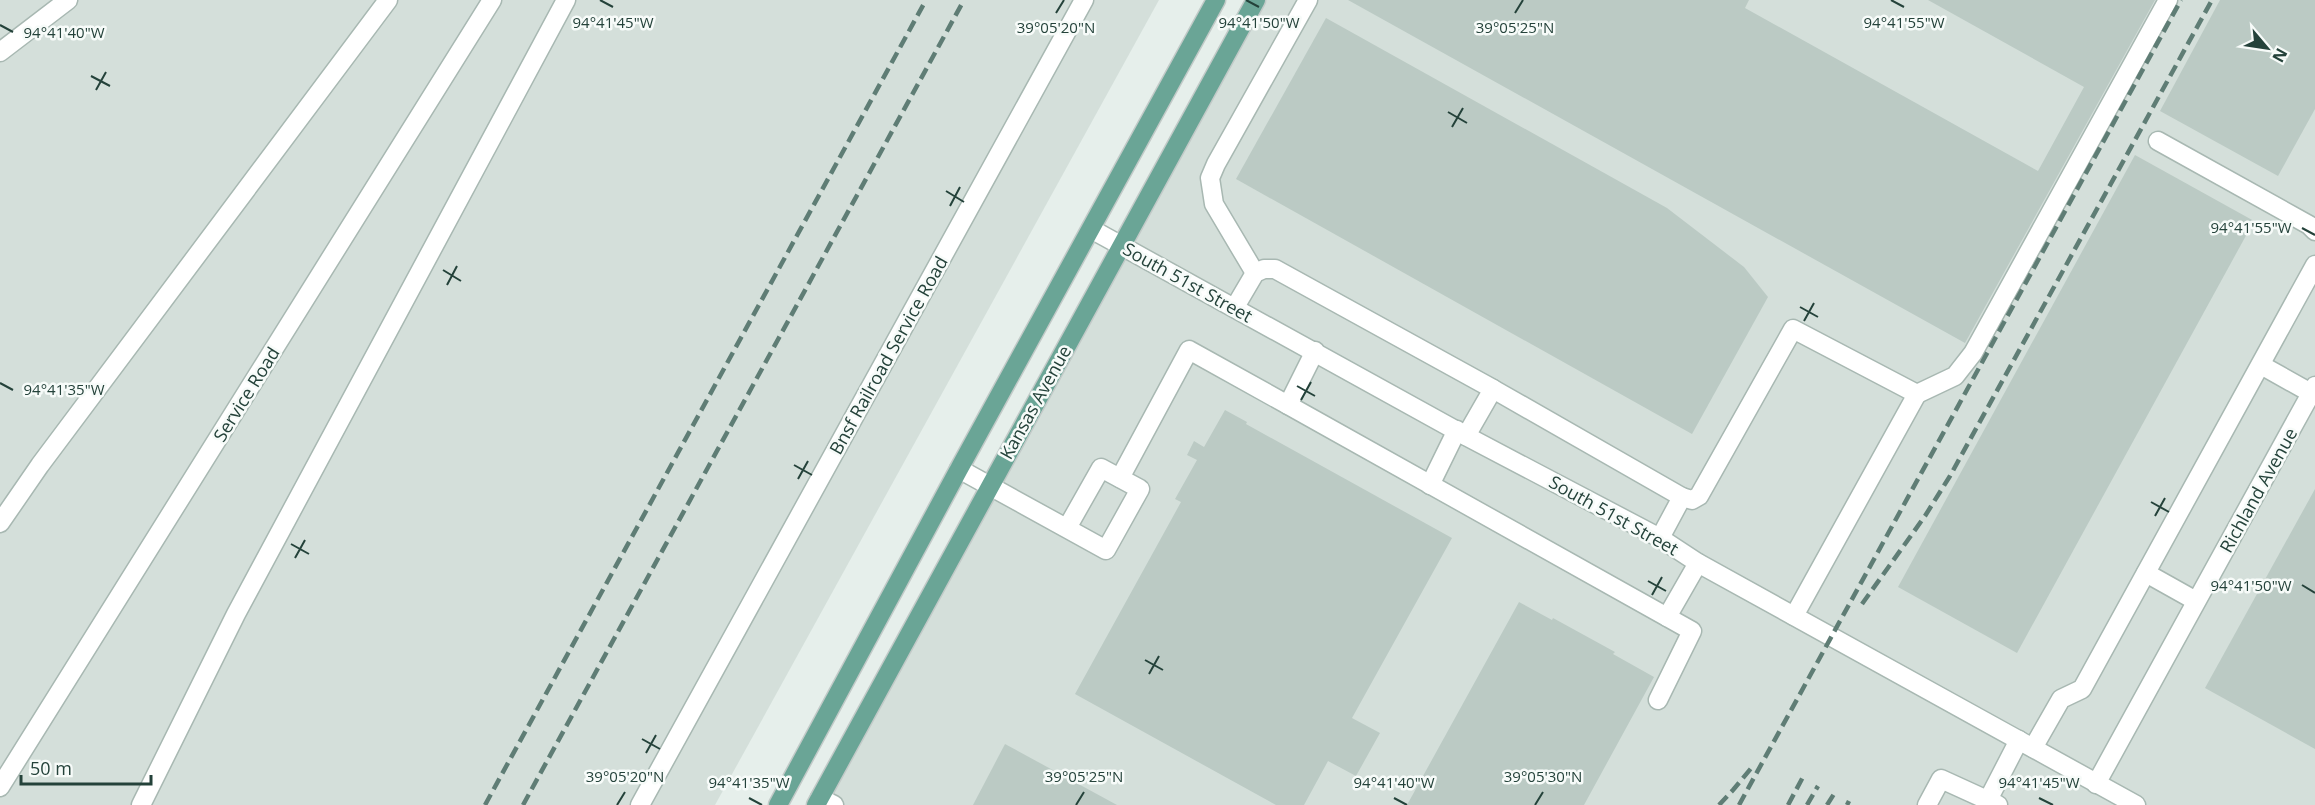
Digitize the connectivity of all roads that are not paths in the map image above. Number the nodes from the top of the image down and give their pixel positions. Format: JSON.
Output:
{"nodes":[{"id":1,"x":68,"y":0,"type":"edge"},
{"id":2,"x":388,"y":0,"type":"edge"},
{"id":3,"x":492,"y":0,"type":"edge"},
{"id":4,"x":566,"y":0,"type":"edge"},
{"id":5,"x":1084,"y":0,"type":"edge"},
{"id":6,"x":1216,"y":0,"type":"edge"},
{"id":7,"x":1256,"y":0,"type":"edge"},
{"id":8,"x":1308,"y":0,"type":"edge"},
{"id":9,"x":2168,"y":0,"type":"edge"},
{"id":10,"x":0,"y":52,"type":"edge"},
{"id":11,"x":2158,"y":141,"type":"dead end"},
{"id":12,"x":1091,"y":229,"type":"junction"},
{"id":13,"x":2315,"y":231,"type":"edge"},
{"id":14,"x":1122,"y":245,"type":"junction"},
{"id":15,"x":2315,"y":265,"type":"edge"},
{"id":16,"x":1255,"y":273,"type":"junction"},
{"id":17,"x":1235,"y":307,"type":"junction"},
{"id":18,"x":1315,"y":351,"type":"junction"},
{"id":19,"x":2261,"y":365,"type":"junction"},
{"id":20,"x":1493,"y":389,"type":"junction"},
{"id":21,"x":2313,"y":389,"type":"edge"},
{"id":22,"x":1917,"y":394,"type":"junction"},
{"id":23,"x":1287,"y":405,"type":"junction"},
{"id":24,"x":1462,"y":433,"type":"junction"},
{"id":25,"x":959,"y":469,"type":"junction"},
{"id":26,"x":1120,"y":478,"type":"junction"},
{"id":27,"x":1430,"y":485,"type":"junction"},
{"id":28,"x":990,"y":486,"type":"junction"},
{"id":29,"x":1682,"y":497,"type":"junction"},
{"id":30,"x":0,"y":523,"type":"edge"},
{"id":31,"x":1068,"y":528,"type":"junction"},
{"id":32,"x":1660,"y":538,"type":"junction"},
{"id":33,"x":1698,"y":563,"type":"junction"},
{"id":34,"x":2146,"y":573,"type":"junction"},
{"id":35,"x":2196,"y":602,"type":"junction"},
{"id":36,"x":1794,"y":616,"type":"junction"},
{"id":37,"x":1667,"y":617,"type":"junction"},
{"id":38,"x":1658,"y":700,"type":"dead end"},
{"id":39,"x":2026,"y":744,"type":"junction"},
{"id":40,"x":2096,"y":784,"type":"junction"},
{"id":41,"x":0,"y":787,"type":"edge"},
{"id":42,"x":1993,"y":802,"type":"edge"},
{"id":43,"x":823,"y":803,"type":"edge"},
{"id":44,"x":141,"y":805,"type":"edge"},
{"id":45,"x":640,"y":805,"type":"edge"},
{"id":46,"x":778,"y":805,"type":"edge"},
{"id":47,"x":1927,"y":805,"type":"edge"},
{"id":48,"x":2136,"y":805,"type":"edge"}],
"edges":[{"from":1,"to":10,"type":"street"},
{"from":2,"to":30,"type":"street"},
{"from":3,"to":41,"type":"street","name":"Service Road"},
{"from":4,"to":44,"type":"street"},
{"from":5,"to":45,"type":"street","name":"Bnsf Railroad Service Road"},
{"from":6,"to":12,"type":"main road","name":"Kansas Avenue"},
{"from":7,"to":14,"type":"main road","name":"Kansas Avenue"},
{"from":8,"to":16,"type":"street"},
{"from":9,"to":22,"type":"street"},
{"from":11,"to":13,"type":"street"},
{"from":12,"to":14,"type":"street","name":"South 51st Street"},
{"from":12,"to":25,"type":"main road","name":"Kansas Avenue"},
{"from":14,"to":17,"type":"street","name":"South 51st Street"},
{"from":14,"to":28,"type":"main road","name":"Kansas Avenue"},
{"from":15,"to":19,"type":"street"},
{"from":16,"to":17,"type":"street"},
{"from":16,"to":20,"type":"street"},
{"from":17,"to":18,"type":"street","name":"South 51st Street"},
{"from":18,"to":23,"type":"street"},
{"from":18,"to":24,"type":"street","name":"South 51st Street"},
{"from":19,"to":21,"type":"street"},
{"from":19,"to":34,"type":"street"},
{"from":20,"to":24,"type":"street"},
{"from":20,"to":29,"type":"street"},
{"from":21,"to":35,"type":"street","name":"Richland Avenue"},
{"from":22,"to":29,"type":"street"},
{"from":22,"to":36,"type":"street"},
{"from":23,"to":26,"type":"street"},
{"from":23,"to":27,"type":"street"},
{"from":24,"to":27,"type":"street"},
{"from":24,"to":32,"type":"street","name":"South 51st Street"},
{"from":25,"to":28,"type":"street"},
{"from":25,"to":46,"type":"main road","name":"Kansas Avenue"},
{"from":26,"to":31,"type":"street"},
{"from":26,"to":31,"type":"street"},
{"from":27,"to":37,"type":"street"},
{"from":28,"to":31,"type":"street"},
{"from":28,"to":43,"type":"main road","name":"Kansas Avenue"},
{"from":29,"to":32,"type":"street"},
{"from":32,"to":33,"type":"street","name":"South 51st Street"},
{"from":33,"to":36,"type":"street","name":"South 51st Street"},
{"from":33,"to":37,"type":"street"},
{"from":34,"to":35,"type":"street"},
{"from":34,"to":39,"type":"street"},
{"from":35,"to":40,"type":"street","name":"Richland Avenue"},
{"from":36,"to":39,"type":"street","name":"South 51st Street"},
{"from":37,"to":38,"type":"street"},
{"from":39,"to":40,"type":"street","name":"South 51st Street"},
{"from":39,"to":42,"type":"street"},
{"from":40,"to":48,"type":"street","name":"South 51st Street"},
{"from":42,"to":47,"type":"street"}]}
